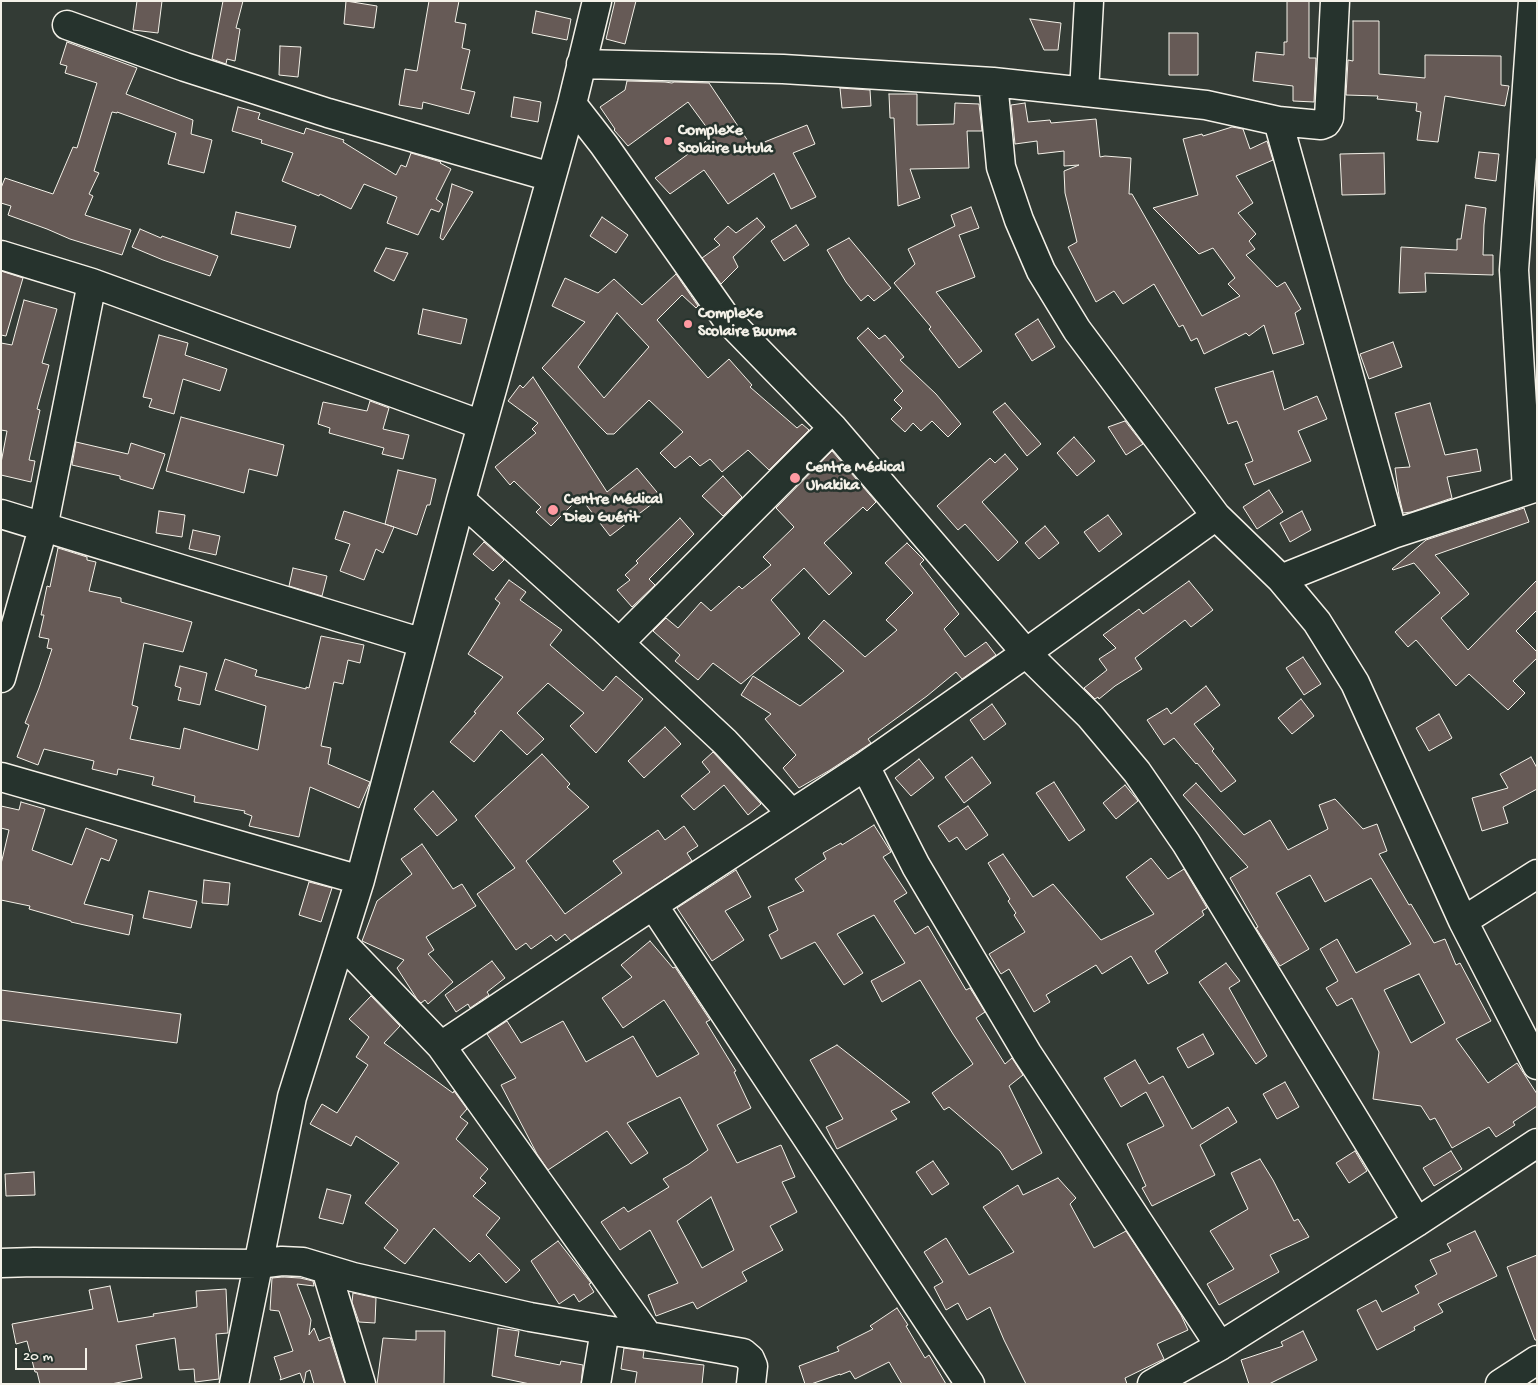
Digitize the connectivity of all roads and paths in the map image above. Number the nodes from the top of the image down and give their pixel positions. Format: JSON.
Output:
{"nodes":[{"id":1,"x":597,"y":1,"type":"edge"},
{"id":2,"x":1088,"y":1,"type":"edge"},
{"id":3,"x":1335,"y":1,"type":"edge"},
{"id":4,"x":1533,"y":1,"type":"edge"},
{"id":5,"x":67,"y":25,"type":"dead end"},
{"id":6,"x":1533,"y":63,"type":"edge"},
{"id":7,"x":581,"y":64,"type":"junction"},
{"id":8,"x":993,"y":82,"type":"junction"},
{"id":9,"x":1084,"y":92,"type":"junction"},
{"id":10,"x":572,"y":104,"type":"junction"},
{"id":11,"x":1278,"y":120,"type":"junction"},
{"id":12,"x":551,"y":177,"type":"junction"},
{"id":13,"x":1,"y":255,"type":"edge"},
{"id":14,"x":92,"y":283,"type":"junction"},
{"id":15,"x":1526,"y":283,"type":"edge"},
{"id":16,"x":482,"y":425,"type":"junction"},
{"id":17,"x":833,"y":428,"type":"junction"},
{"id":18,"x":1532,"y":488,"type":"edge"},
{"id":19,"x":461,"y":500,"type":"junction"},
{"id":20,"x":1,"y":514,"type":"edge"},
{"id":21,"x":1216,"y":516,"type":"junction"},
{"id":22,"x":43,"y":528,"type":"junction"},
{"id":23,"x":1393,"y":534,"type":"junction"},
{"id":24,"x":1281,"y":579,"type":"junction"},
{"id":25,"x":423,"y":643,"type":"junction"},
{"id":26,"x":619,"y":643,"type":"junction"},
{"id":27,"x":1026,"y":653,"type":"junction"},
{"id":28,"x":1,"y":678,"type":"edge"},
{"id":29,"x":865,"y":766,"type":"junction"},
{"id":30,"x":1,"y":777,"type":"edge"},
{"id":31,"x":791,"y":814,"type":"junction"},
{"id":32,"x":1537,"y":874,"type":"edge"},
{"id":33,"x":360,"y":880,"type":"junction"},
{"id":34,"x":653,"y":905,"type":"junction"},
{"id":35,"x":1463,"y":921,"type":"junction"},
{"id":36,"x":341,"y":942,"type":"junction"},
{"id":37,"x":441,"y":1046,"type":"junction"},
{"id":38,"x":1537,"y":1065,"type":"edge"},
{"id":39,"x":1537,"y":1143,"type":"edge"},
{"id":40,"x":1417,"y":1222,"type":"junction"},
{"id":41,"x":1,"y":1263,"type":"edge"},
{"id":42,"x":258,"y":1264,"type":"junction"},
{"id":43,"x":326,"y":1269,"type":"junction"},
{"id":44,"x":604,"y":1330,"type":"junction"},
{"id":45,"x":648,"y":1336,"type":"junction"},
{"id":46,"x":1220,"y":1346,"type":"junction"},
{"id":47,"x":1537,"y":1360,"type":"edge"},
{"id":48,"x":234,"y":1384,"type":"edge"},
{"id":49,"x":361,"y":1384,"type":"edge"},
{"id":50,"x":596,"y":1384,"type":"edge"},
{"id":51,"x":751,"y":1384,"type":"edge"},
{"id":52,"x":970,"y":1384,"type":"edge"},
{"id":53,"x":1152,"y":1384,"type":"edge"},
{"id":54,"x":1500,"y":1384,"type":"edge"}],
"edges":[{"from":1,"to":7,"type":"street"},
{"from":2,"to":9,"type":"street"},
{"from":3,"to":11,"type":"street"},
{"from":4,"to":6,"type":"street"},
{"from":5,"to":12,"type":"street"},
{"from":6,"to":15,"type":"street"},
{"from":7,"to":8,"type":"street"},
{"from":7,"to":10,"type":"street"},
{"from":8,"to":9,"type":"street"},
{"from":8,"to":21,"type":"street"},
{"from":9,"to":11,"type":"street"},
{"from":10,"to":12,"type":"street"},
{"from":10,"to":17,"type":"street"},
{"from":11,"to":23,"type":"street"},
{"from":12,"to":16,"type":"street"},
{"from":13,"to":14,"type":"street"},
{"from":14,"to":16,"type":"street"},
{"from":14,"to":22,"type":"street"},
{"from":15,"to":18,"type":"street"},
{"from":16,"to":19,"type":"street"},
{"from":17,"to":26,"type":"street"},
{"from":17,"to":27,"type":"street"},
{"from":18,"to":23,"type":"street"},
{"from":19,"to":25,"type":"street"},
{"from":19,"to":26,"type":"street"},
{"from":20,"to":22,"type":"street"},
{"from":21,"to":24,"type":"street"},
{"from":21,"to":27,"type":"street"},
{"from":22,"to":25,"type":"street"},
{"from":22,"to":28,"type":"street"},
{"from":23,"to":24,"type":"street"},
{"from":24,"to":35,"type":"street"},
{"from":25,"to":33,"type":"street"},
{"from":26,"to":31,"type":"street"},
{"from":27,"to":29,"type":"street"},
{"from":27,"to":40,"type":"street"},
{"from":29,"to":31,"type":"street"},
{"from":29,"to":46,"type":"street"},
{"from":30,"to":33,"type":"street"},
{"from":31,"to":34,"type":"street"},
{"from":32,"to":35,"type":"street"},
{"from":33,"to":36,"type":"street"},
{"from":34,"to":37,"type":"street"},
{"from":34,"to":52,"type":"street"},
{"from":35,"to":38,"type":"street"},
{"from":36,"to":37,"type":"street"},
{"from":36,"to":42,"type":"street"},
{"from":37,"to":45,"type":"street"},
{"from":39,"to":40,"type":"street"},
{"from":40,"to":46,"type":"street"},
{"from":41,"to":42,"type":"street"},
{"from":42,"to":43,"type":"street"},
{"from":42,"to":48,"type":"street"},
{"from":43,"to":44,"type":"street"},
{"from":43,"to":49,"type":"street"},
{"from":44,"to":45,"type":"street"},
{"from":44,"to":50,"type":"street"},
{"from":45,"to":51,"type":"street"},
{"from":46,"to":53,"type":"street"},
{"from":47,"to":54,"type":"street"}]}
